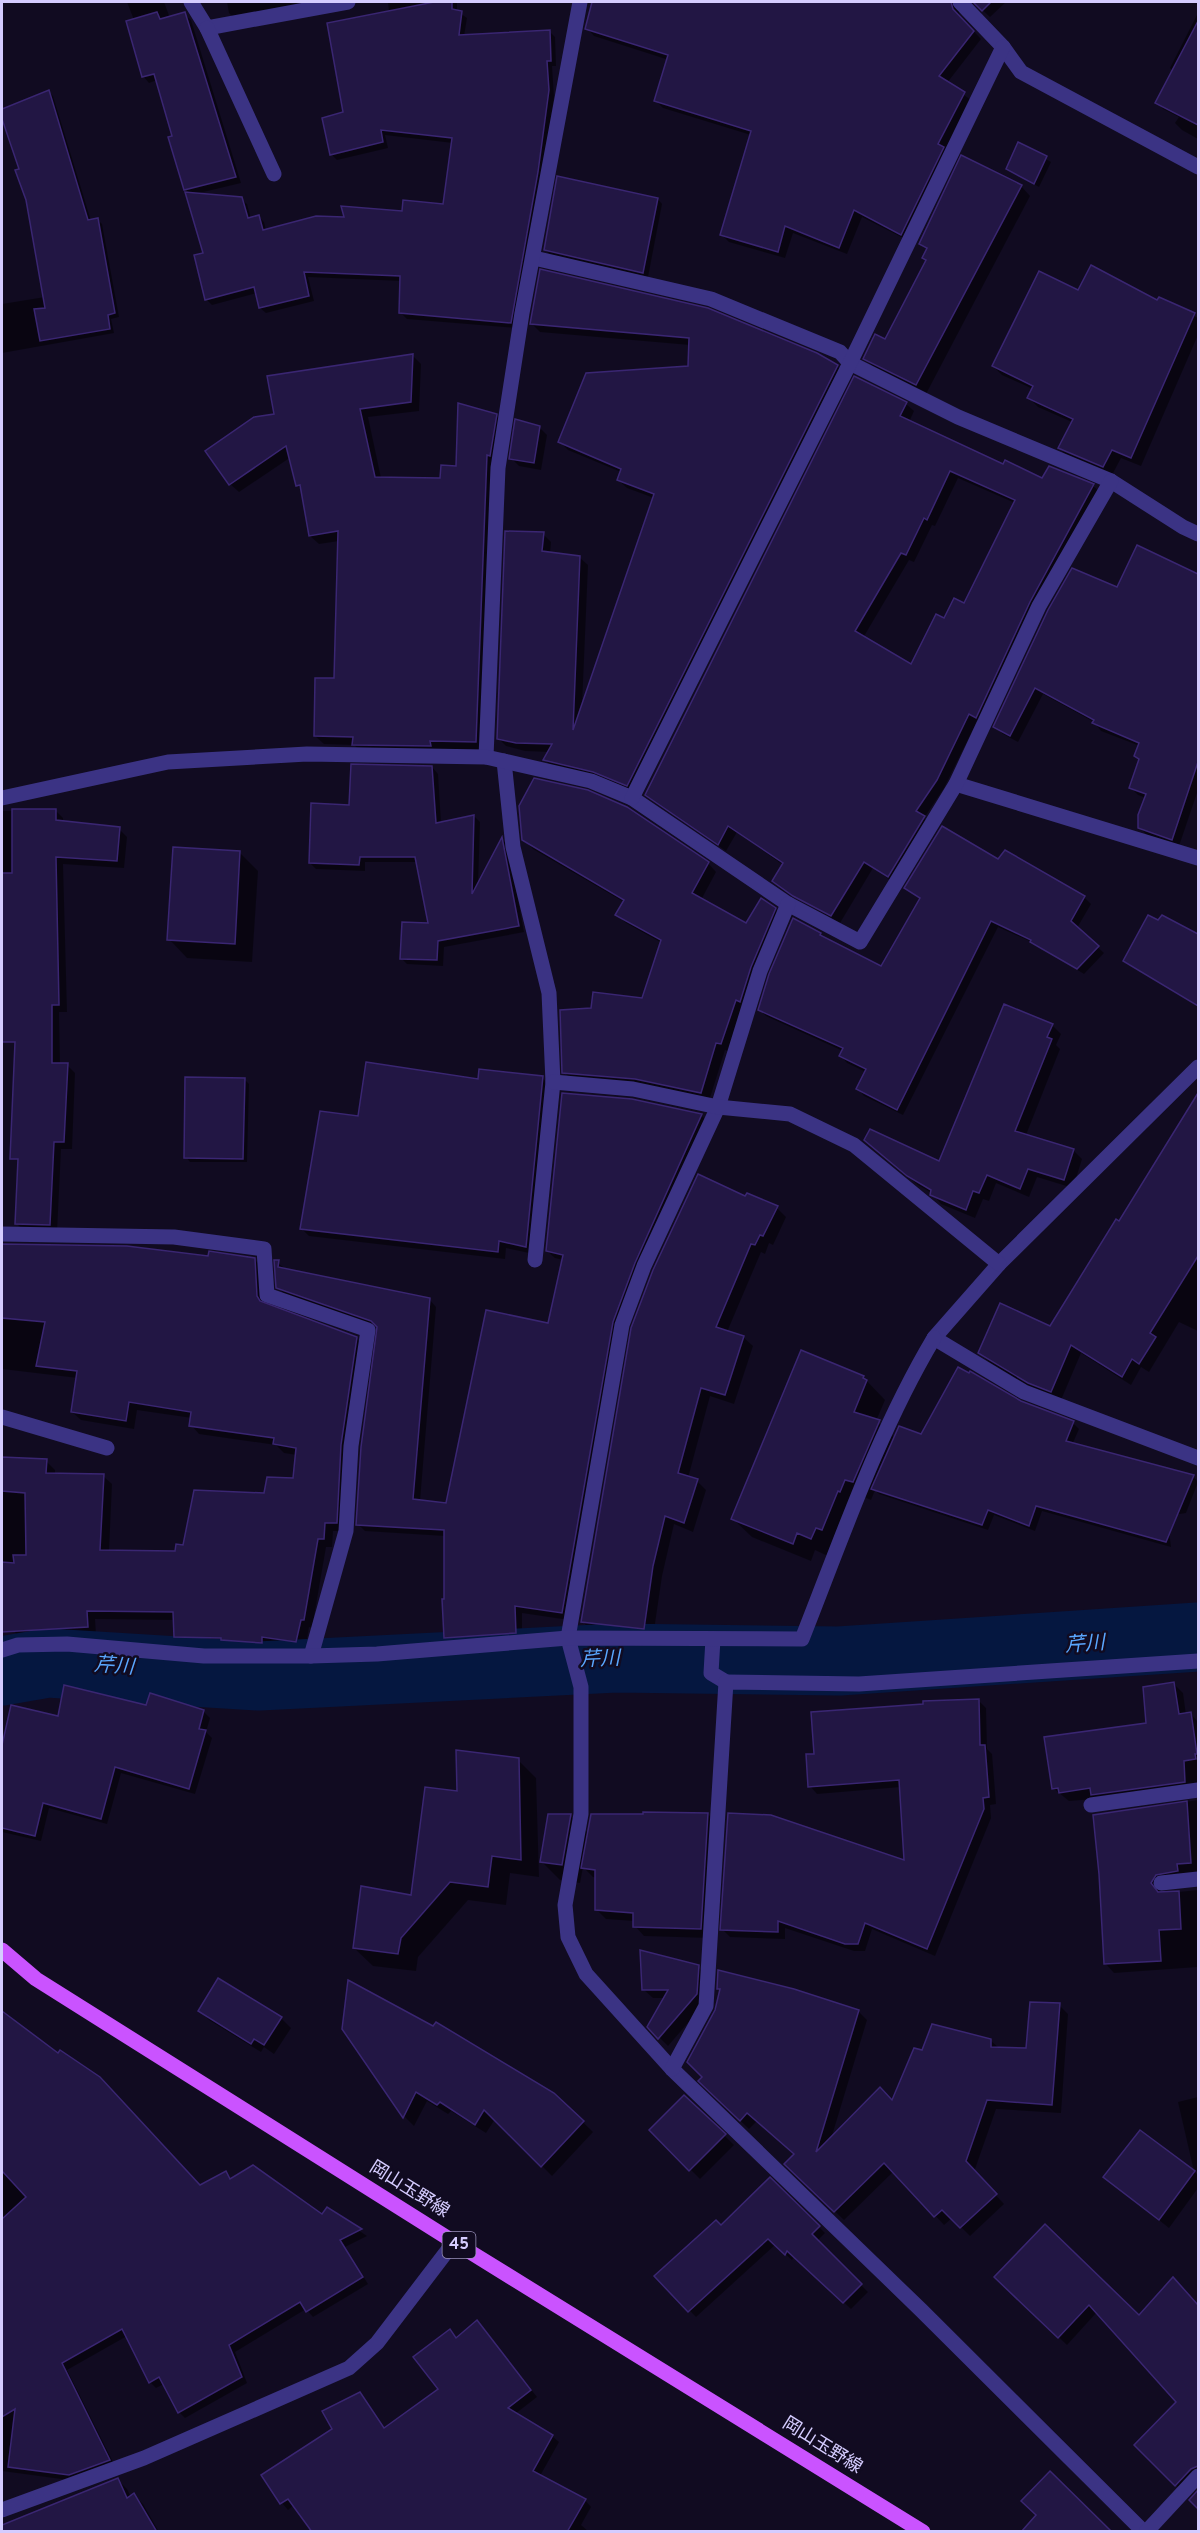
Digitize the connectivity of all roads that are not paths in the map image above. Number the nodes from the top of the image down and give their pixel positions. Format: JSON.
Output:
{"nodes":[{"id":1,"x":191,"y":2,"type":"edge"},
{"id":2,"x":348,"y":2,"type":"edge"},
{"id":3,"x":580,"y":2,"type":"edge"},
{"id":4,"x":960,"y":2,"type":"edge"},
{"id":5,"x":207,"y":28,"type":"junction"},
{"id":6,"x":1003,"y":48,"type":"junction"},
{"id":7,"x":1198,"y":166,"type":"edge"},
{"id":8,"x":274,"y":174,"type":"dead end"},
{"id":9,"x":534,"y":258,"type":"junction"},
{"id":10,"x":850,"y":363,"type":"junction"},
{"id":11,"x":1110,"y":481,"type":"junction"},
{"id":12,"x":1198,"y":534,"type":"edge"},
{"id":13,"x":486,"y":757,"type":"junction"},
{"id":14,"x":504,"y":761,"type":"junction"},
{"id":15,"x":956,"y":784,"type":"junction"},
{"id":16,"x":2,"y":798,"type":"edge"},
{"id":17,"x":632,"y":798,"type":"junction"},
{"id":18,"x":1198,"y":858,"type":"edge"},
{"id":19,"x":788,"y":904,"type":"junction"},
{"id":20,"x":1198,"y":1067,"type":"edge"},
{"id":21,"x":553,"y":1082,"type":"junction"},
{"id":22,"x":718,"y":1107,"type":"junction"},
{"id":23,"x":2,"y":1234,"type":"edge"},
{"id":24,"x":535,"y":1260,"type":"dead end"},
{"id":25,"x":999,"y":1264,"type":"junction"},
{"id":26,"x":933,"y":1338,"type":"junction"},
{"id":27,"x":2,"y":1417,"type":"edge"},
{"id":28,"x":107,"y":1448,"type":"dead end"},
{"id":29,"x":1198,"y":1458,"type":"edge"},
{"id":30,"x":568,"y":1638,"type":"junction"},
{"id":31,"x":713,"y":1639,"type":"junction"},
{"id":32,"x":2,"y":1650,"type":"edge"},
{"id":33,"x":311,"y":1656,"type":"junction"},
{"id":34,"x":1198,"y":1661,"type":"edge"},
{"id":35,"x":726,"y":1682,"type":"junction"},
{"id":36,"x":1198,"y":1790,"type":"edge"},
{"id":37,"x":1091,"y":1804,"type":"dead end"},
{"id":38,"x":1198,"y":1880,"type":"edge"},
{"id":39,"x":1161,"y":1883,"type":"dead end"},
{"id":40,"x":2,"y":1950,"type":"edge"},
{"id":41,"x":672,"y":2069,"type":"junction"},
{"id":42,"x":454,"y":2242,"type":"junction"},
{"id":43,"x":1198,"y":2476,"type":"edge"},
{"id":44,"x":2,"y":2510,"type":"edge"},
{"id":45,"x":923,"y":2532,"type":"edge"},
{"id":46,"x":1145,"y":2532,"type":"edge"}],
"edges":[{"from":1,"to":5,"type":"street"},
{"from":2,"to":5,"type":"street"},
{"from":3,"to":9,"type":"street"},
{"from":4,"to":6,"type":"street"},
{"from":5,"to":8,"type":"street"},
{"from":6,"to":7,"type":"street"},
{"from":6,"to":10,"type":"street"},
{"from":9,"to":10,"type":"street"},
{"from":9,"to":13,"type":"street"},
{"from":10,"to":11,"type":"street"},
{"from":10,"to":17,"type":"street"},
{"from":11,"to":12,"type":"street"},
{"from":11,"to":15,"type":"street"},
{"from":13,"to":14,"type":"street"},
{"from":13,"to":16,"type":"street"},
{"from":14,"to":17,"type":"street"},
{"from":14,"to":21,"type":"street"},
{"from":15,"to":18,"type":"street"},
{"from":15,"to":19,"type":"street"},
{"from":17,"to":19,"type":"street"},
{"from":19,"to":22,"type":"street"},
{"from":20,"to":25,"type":"street"},
{"from":21,"to":22,"type":"street"},
{"from":21,"to":24,"type":"street"},
{"from":22,"to":25,"type":"street"},
{"from":22,"to":30,"type":"street"},
{"from":23,"to":33,"type":"street"},
{"from":25,"to":26,"type":"street"},
{"from":26,"to":29,"type":"street"},
{"from":26,"to":31,"type":"street"},
{"from":27,"to":28,"type":"street"},
{"from":30,"to":31,"type":"street"},
{"from":30,"to":33,"type":"street"},
{"from":30,"to":41,"type":"street"},
{"from":31,"to":35,"type":"street"},
{"from":32,"to":33,"type":"street"},
{"from":34,"to":35,"type":"street"},
{"from":35,"to":41,"type":"street"},
{"from":36,"to":37,"type":"street"},
{"from":38,"to":39,"type":"street"},
{"from":40,"to":42,"type":"main road","name":"岡山玉野線","number":"45"},
{"from":41,"to":46,"type":"street"},
{"from":42,"to":44,"type":"street"},
{"from":42,"to":45,"type":"main road","name":"岡山玉野線","number":"45"},
{"from":43,"to":46,"type":"street"}]}
